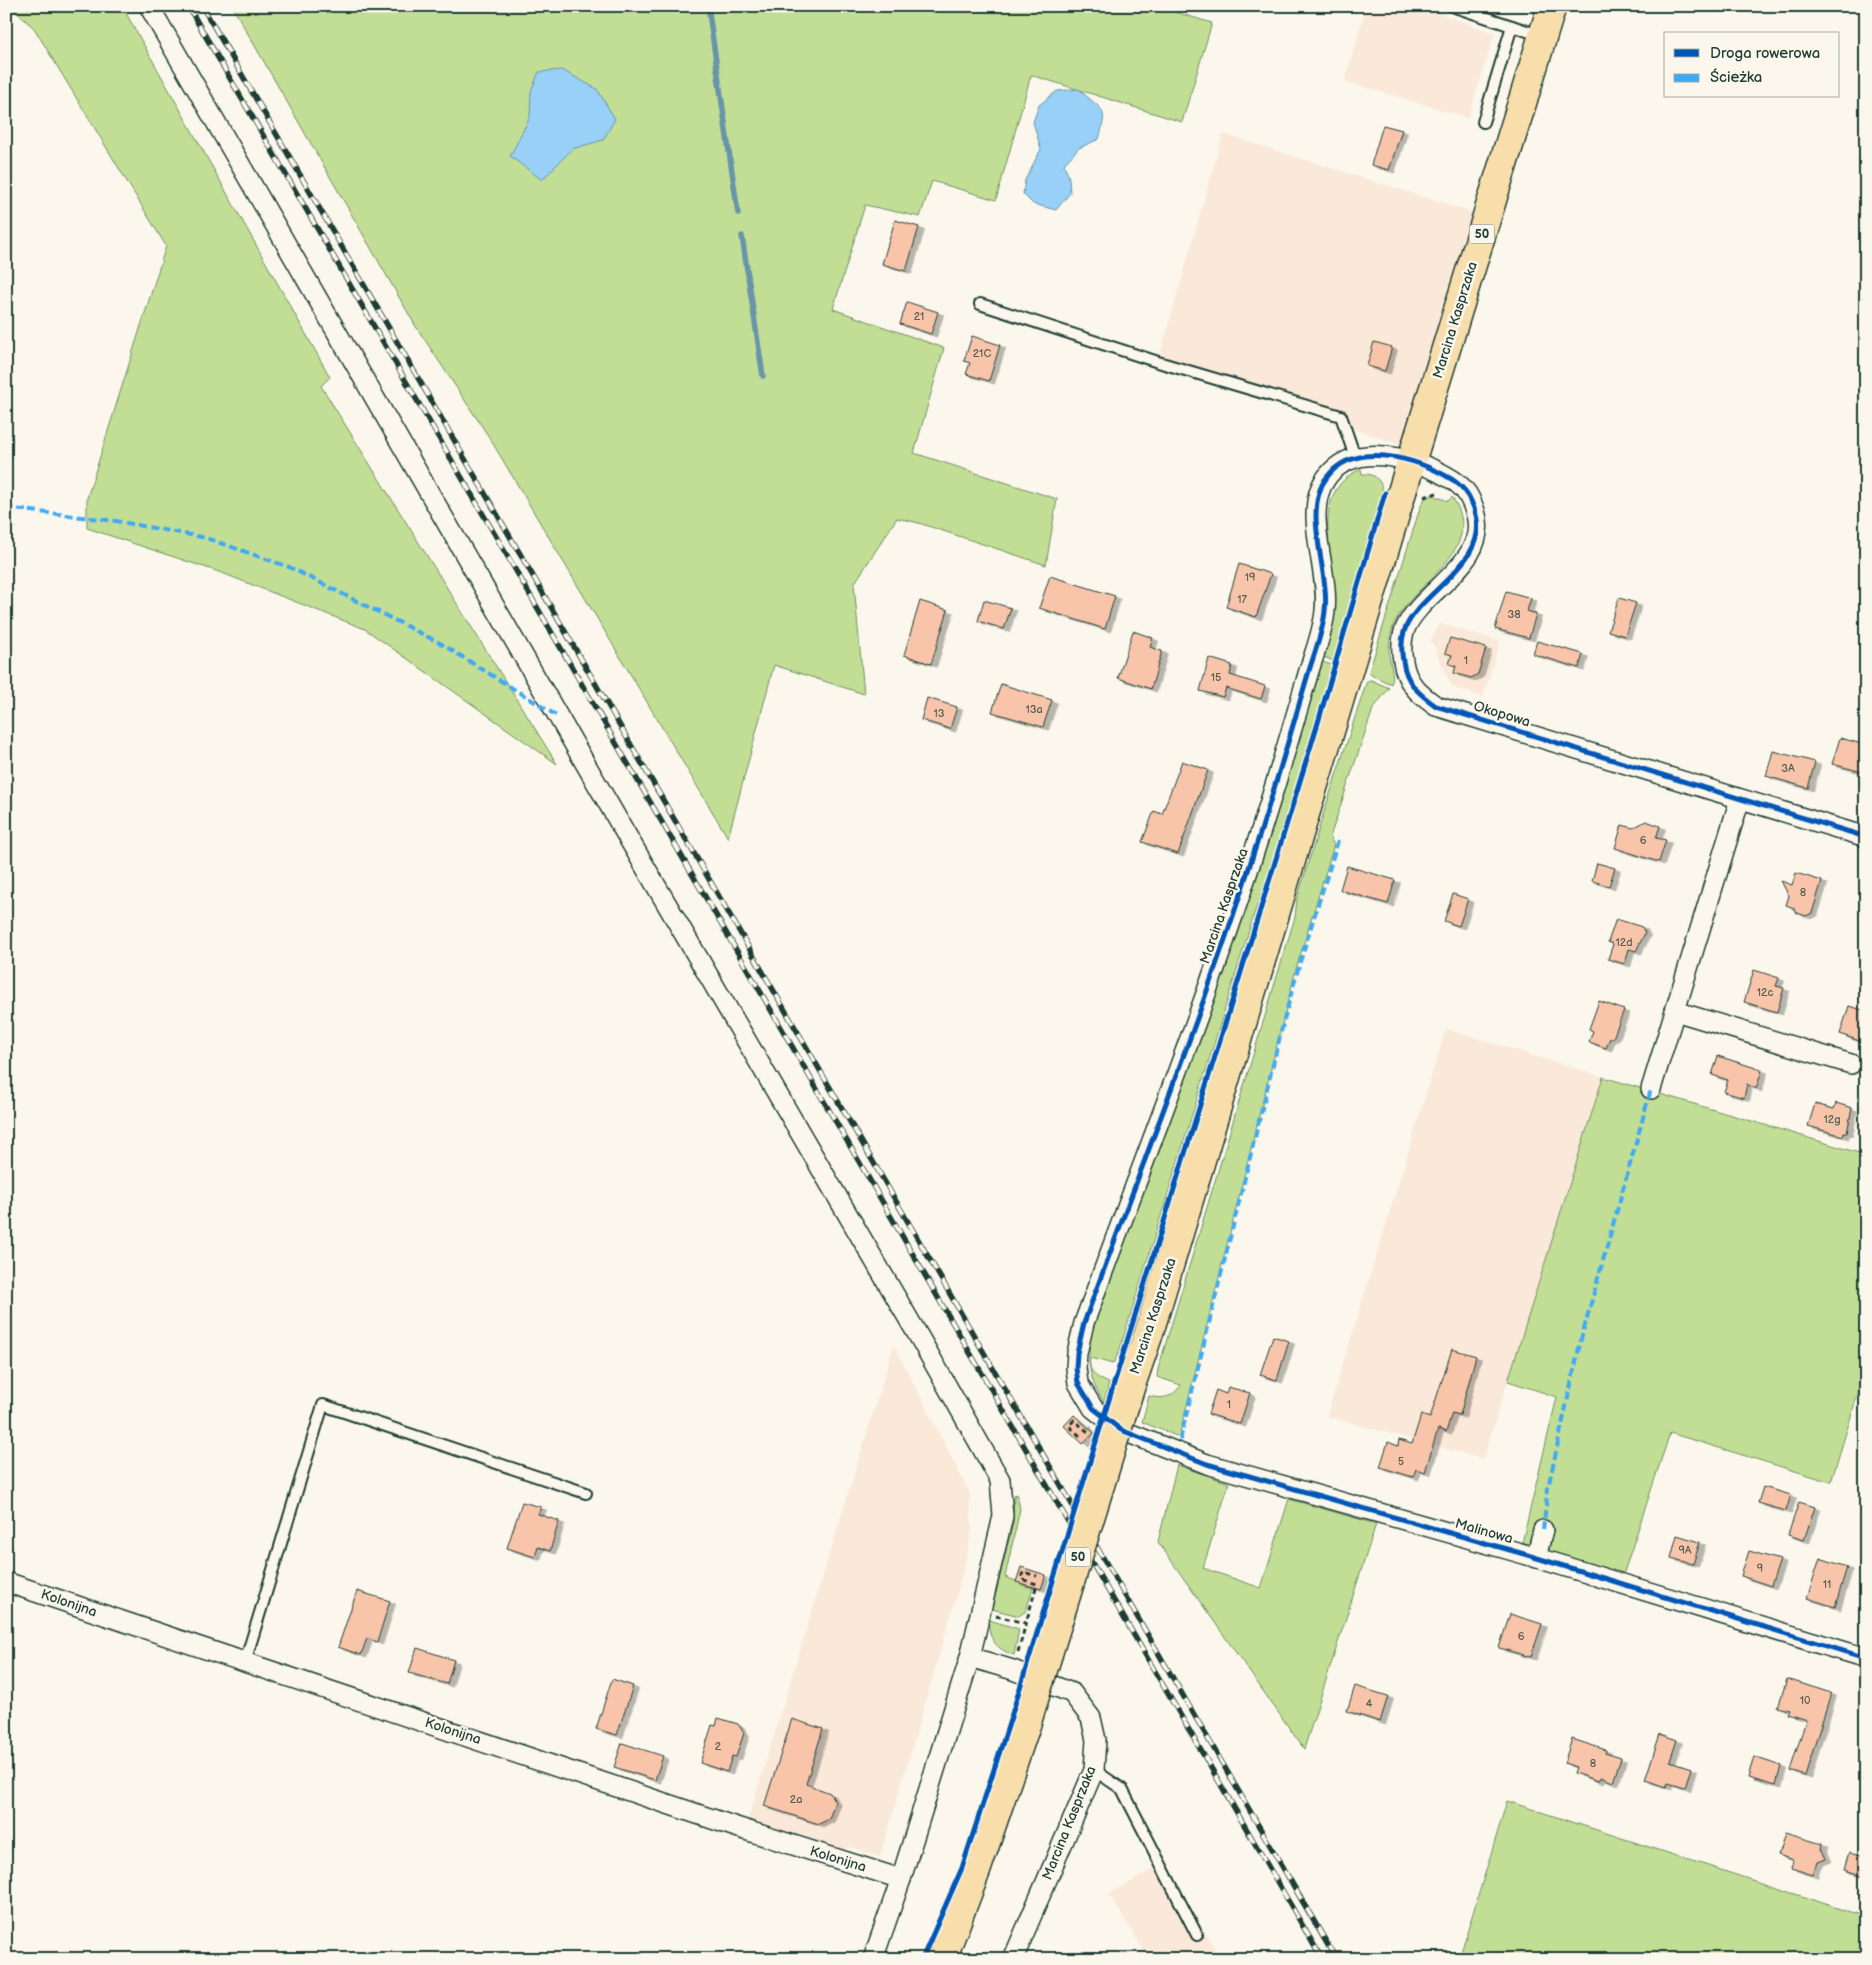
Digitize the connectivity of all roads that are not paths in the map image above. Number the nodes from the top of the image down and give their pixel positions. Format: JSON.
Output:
{"nodes":[{"id":1,"x":149,"y":6,"type":"edge"},
{"id":2,"x":1452,"y":6,"type":"edge"},
{"id":3,"x":1552,"y":6,"type":"edge"},
{"id":4,"x":1512,"y":26,"type":"junction"},
{"id":5,"x":1543,"y":36,"type":"junction"},
{"id":6,"x":1483,"y":122,"type":"dead end"},
{"id":7,"x":980,"y":304,"type":"dead end"},
{"id":8,"x":1355,"y":457,"type":"junction"},
{"id":9,"x":1412,"y":462,"type":"junction"},
{"id":10,"x":1740,"y":799,"type":"junction"},
{"id":11,"x":1866,"y":837,"type":"edge"},
{"id":12,"x":1676,"y":1010,"type":"junction"},
{"id":13,"x":1851,"y":1064,"type":"dead end"},
{"id":14,"x":1651,"y":1089,"type":"dead end"},
{"id":15,"x":1102,"y":1416,"type":"joint"},
{"id":16,"x":586,"y":1493,"type":"dead end"},
{"id":17,"x":1543,"y":1530,"type":"dead end"},
{"id":18,"x":1536,"y":1558,"type":"junction"},
{"id":19,"x":6,"y":1582,"type":"edge"},
{"id":20,"x":970,"y":1657,"type":"junction"},
{"id":21,"x":1866,"y":1658,"type":"edge"},
{"id":22,"x":245,"y":1662,"type":"junction"},
{"id":23,"x":1094,"y":1770,"type":"junction"},
{"id":24,"x":901,"y":1879,"type":"junction"},
{"id":25,"x":1196,"y":1935,"type":"dead end"},
{"id":26,"x":873,"y":1959,"type":"edge"},
{"id":27,"x":942,"y":1959,"type":"edge"},
{"id":28,"x":1013,"y":1959,"type":"edge"}],
"edges":[{"from":1,"to":20,"type":"street"},
{"from":2,"to":4,"type":"lane"},
{"from":3,"to":5,"type":"main road","name":"Marcina Kasprzaka","number":"50"},
{"from":4,"to":5,"type":"lane"},
{"from":4,"to":6,"type":"lane"},
{"from":5,"to":9,"type":"main road","name":"Marcina Kasprzaka","number":"50"},
{"from":7,"to":8,"type":"lane"},
{"from":8,"to":9,"type":"street","name":"Marcina Kasprzaka"},
{"from":8,"to":15,"type":"street","name":"Marcina Kasprzaka"},
{"from":9,"to":10,"type":"street","name":"Okopowa"},
{"from":9,"to":27,"type":"main road","name":"Marcina Kasprzaka","number":"50","bridge":true},
{"from":10,"to":11,"type":"street","name":"Okopowa"},
{"from":10,"to":12,"type":"street"},
{"from":12,"to":13,"type":"street"},
{"from":12,"to":14,"type":"street"},
{"from":15,"to":18,"type":"street","name":"Malinowa"},
{"from":16,"to":22,"type":"lane"},
{"from":17,"to":18,"type":"street"},
{"from":18,"to":21,"type":"street","name":"Malinowa"},
{"from":19,"to":22,"type":"street","name":"Kolonijna"},
{"from":20,"to":23,"type":"street","name":"Marcina Kasprzaka"},
{"from":20,"to":24,"type":"street"},
{"from":22,"to":24,"type":"street","name":"Kolonijna"},
{"from":23,"to":25,"type":"lane"},
{"from":23,"to":28,"type":"street","name":"Marcina Kasprzaka"},
{"from":24,"to":26,"type":"street"}]}
